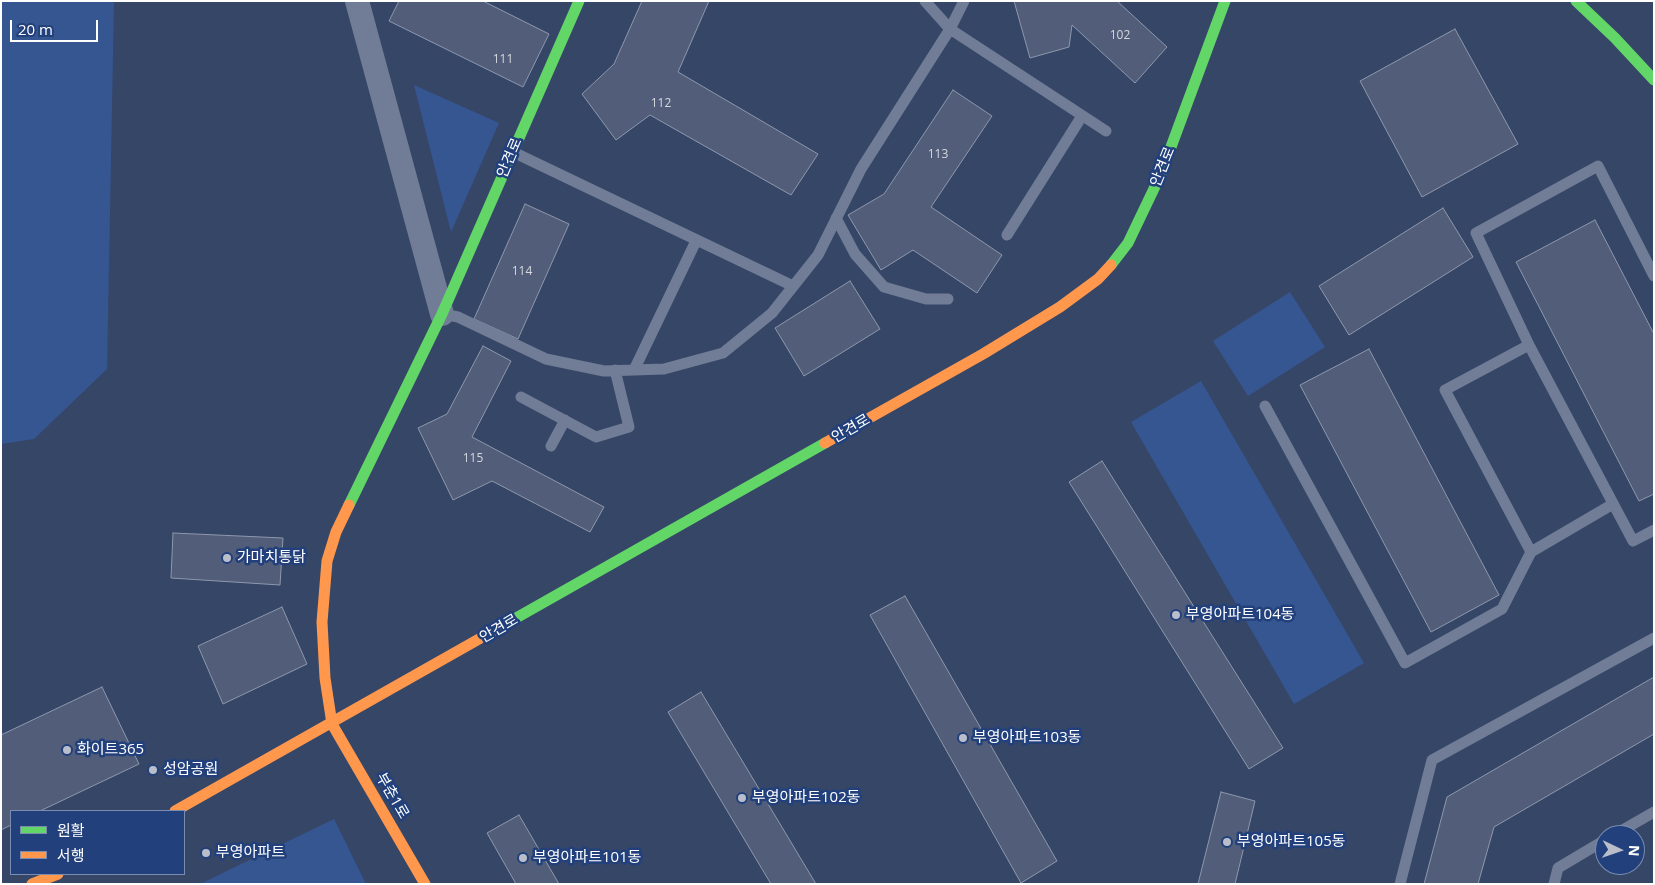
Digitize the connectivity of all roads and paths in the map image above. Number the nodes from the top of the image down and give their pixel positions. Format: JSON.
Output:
{"nodes":[{"id":1,"x":357,"y":1,"type":"edge"},
{"id":2,"x":579,"y":1,"type":"edge"},
{"id":3,"x":925,"y":1,"type":"edge"},
{"id":4,"x":964,"y":1,"type":"edge"},
{"id":5,"x":1225,"y":1,"type":"edge"},
{"id":6,"x":1576,"y":1,"type":"edge"},
{"id":7,"x":950,"y":29,"type":"junction"},
{"id":8,"x":1654,"y":80,"type":"edge"},
{"id":9,"x":1082,"y":116,"type":"junction"},
{"id":10,"x":1106,"y":131,"type":"dead end"},
{"id":11,"x":513,"y":152,"type":"junction"},
{"id":12,"x":836,"y":218,"type":"junction"},
{"id":13,"x":1007,"y":235,"type":"dead end"},
{"id":14,"x":696,"y":240,"type":"junction"},
{"id":15,"x":1654,"y":276,"type":"edge"},
{"id":16,"x":793,"y":286,"type":"junction"},
{"id":17,"x":948,"y":299,"type":"dead end"},
{"id":18,"x":442,"y":314,"type":"junction"},
{"id":19,"x":1529,"y":345,"type":"junction"},
{"id":20,"x":615,"y":370,"type":"junction"},
{"id":21,"x":634,"y":370,"type":"junction"},
{"id":22,"x":521,"y":397,"type":"dead end"},
{"id":23,"x":1265,"y":406,"type":"dead end"},
{"id":24,"x":565,"y":420,"type":"junction"},
{"id":25,"x":551,"y":446,"type":"dead end"},
{"id":26,"x":1613,"y":504,"type":"junction"},
{"id":27,"x":1654,"y":530,"type":"edge"},
{"id":28,"x":1531,"y":552,"type":"junction"},
{"id":29,"x":1654,"y":638,"type":"edge"},
{"id":30,"x":332,"y":724,"type":"junction"},
{"id":31,"x":177,"y":810,"type":"edge"},
{"id":32,"x":1654,"y":812,"type":"edge"},
{"id":33,"x":1631,"y":825,"type":"edge"},
{"id":34,"x":1595,"y":846,"type":"edge"},
{"id":35,"x":55,"y":875,"type":"edge"},
{"id":36,"x":32,"y":884,"type":"edge"},
{"id":37,"x":425,"y":884,"type":"edge"},
{"id":38,"x":1400,"y":884,"type":"edge"},
{"id":39,"x":1554,"y":884,"type":"edge"}],
"edges":[{"from":1,"to":18,"type":"street"},
{"from":2,"to":11,"type":"main road","name":"안견로"},
{"from":3,"to":7,"type":"lane"},
{"from":4,"to":7,"type":"lane"},
{"from":5,"to":30,"type":"main road","name":"안견로"},
{"from":6,"to":8,"type":"main road"},
{"from":7,"to":9,"type":"lane"},
{"from":7,"to":12,"type":"lane"},
{"from":9,"to":10,"type":"lane"},
{"from":9,"to":13,"type":"lane"},
{"from":11,"to":14,"type":"lane"},
{"from":11,"to":18,"type":"main road","name":"안견로"},
{"from":12,"to":16,"type":"lane"},
{"from":12,"to":17,"type":"lane"},
{"from":14,"to":16,"type":"lane"},
{"from":14,"to":21,"type":"lane"},
{"from":15,"to":19,"type":"lane"},
{"from":16,"to":21,"type":"lane"},
{"from":18,"to":20,"type":"lane"},
{"from":18,"to":30,"type":"main road","name":"안견로"},
{"from":19,"to":26,"type":"lane"},
{"from":19,"to":28,"type":"lane"},
{"from":20,"to":21,"type":"lane"},
{"from":20,"to":24,"type":"lane"},
{"from":22,"to":24,"type":"lane"},
{"from":23,"to":28,"type":"lane"},
{"from":24,"to":25,"type":"lane"},
{"from":26,"to":27,"type":"lane"},
{"from":26,"to":28,"type":"lane"},
{"from":29,"to":38,"type":"lane"},
{"from":30,"to":31,"type":"main road","name":"안견로"},
{"from":30,"to":37,"type":"main road","name":"부춘1로"},
{"from":32,"to":33,"type":"lane"},
{"from":34,"to":39,"type":"lane"},
{"from":35,"to":36,"type":"main road"}]}
